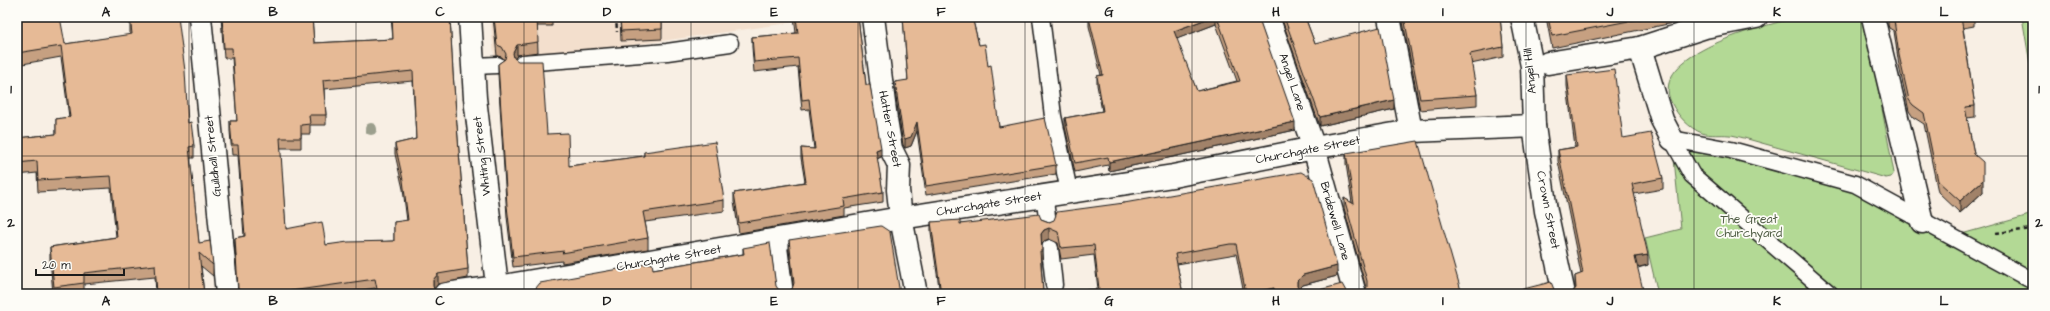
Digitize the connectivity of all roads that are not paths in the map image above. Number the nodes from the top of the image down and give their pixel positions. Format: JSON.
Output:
{"nodes":[{"id":1,"x":200,"y":17,"type":"edge"},
{"id":2,"x":470,"y":17,"type":"edge"},
{"id":3,"x":873,"y":17,"type":"edge"},
{"id":4,"x":1041,"y":17,"type":"edge"},
{"id":5,"x":1268,"y":17,"type":"edge"},
{"id":6,"x":1389,"y":17,"type":"edge"},
{"id":7,"x":1522,"y":17,"type":"edge"},
{"id":8,"x":1756,"y":17,"type":"edge"},
{"id":9,"x":1873,"y":17,"type":"edge"},
{"id":10,"x":730,"y":43,"type":"dead end"},
{"id":11,"x":1640,"y":48,"type":"junction"},
{"id":12,"x":522,"y":63,"type":"edge"},
{"id":13,"x":1548,"y":63,"type":"dead end"},
{"id":14,"x":497,"y":65,"type":"edge"},
{"id":15,"x":474,"y":66,"type":"junction"},
{"id":16,"x":1534,"y":126,"type":"junction"},
{"id":17,"x":1411,"y":131,"type":"junction"},
{"id":18,"x":1672,"y":139,"type":"junction"},
{"id":19,"x":1314,"y":148,"type":"junction"},
{"id":20,"x":1069,"y":191,"type":"junction"},
{"id":21,"x":1044,"y":195,"type":"junction"},
{"id":22,"x":901,"y":218,"type":"junction"},
{"id":23,"x":1922,"y":222,"type":"junction"},
{"id":24,"x":1048,"y":223,"type":"edge"},
{"id":25,"x":778,"y":239,"type":"junction"},
{"id":26,"x":1050,"y":248,"type":"dead end"},
{"id":27,"x":2033,"y":281,"type":"edge"},
{"id":28,"x":1054,"y":285,"type":"dead end"},
{"id":29,"x":1348,"y":287,"type":"edge"},
{"id":30,"x":498,"y":290,"type":"edge"},
{"id":31,"x":227,"y":294,"type":"edge"},
{"id":32,"x":445,"y":294,"type":"edge"},
{"id":33,"x":785,"y":294,"type":"edge"},
{"id":34,"x":916,"y":294,"type":"edge"},
{"id":35,"x":1564,"y":294,"type":"edge"},
{"id":36,"x":1830,"y":294,"type":"edge"}],
"edges":[{"from":1,"to":31,"type":"street","name":"Guildhall Street"},
{"from":2,"to":15,"type":"street","name":"Whiting Street"},
{"from":3,"to":22,"type":"street","name":"Hatter Street"},
{"from":4,"to":20,"type":"lane"},
{"from":5,"to":19,"type":"street","name":"Angel Lane"},
{"from":6,"to":17,"type":"street"},
{"from":7,"to":16,"type":"street","name":"Angel Hill"},
{"from":8,"to":11,"type":"street"},
{"from":9,"to":23,"type":"street"},
{"from":10,"to":12,"type":"lane"},
{"from":11,"to":13,"type":"street"},
{"from":11,"to":18,"type":"street"},
{"from":14,"to":15,"type":"lane"},
{"from":15,"to":30,"type":"street","name":"Whiting Street"},
{"from":16,"to":17,"type":"street","name":"Churchgate Street"},
{"from":16,"to":35,"type":"street","name":"Crown Street"},
{"from":17,"to":19,"type":"street","name":"Churchgate Street"},
{"from":18,"to":23,"type":"lane"},
{"from":18,"to":36,"type":"lane"},
{"from":19,"to":20,"type":"street","name":"Churchgate Street"},
{"from":19,"to":29,"type":"street","name":"Bridewell Lane"},
{"from":20,"to":21,"type":"street","name":"Churchgate Street"},
{"from":21,"to":22,"type":"street","name":"Churchgate Street"},
{"from":21,"to":24,"type":"lane"},
{"from":22,"to":25,"type":"street","name":"Churchgate Street"},
{"from":22,"to":34,"type":"street","name":"Hatter Street"},
{"from":23,"to":27,"type":"lane"},
{"from":25,"to":30,"type":"street","name":"Churchgate Street"},
{"from":25,"to":33,"type":"lane"},
{"from":26,"to":28,"type":"lane"},
{"from":30,"to":32,"type":"street","name":"Churchgate Street"}]}
